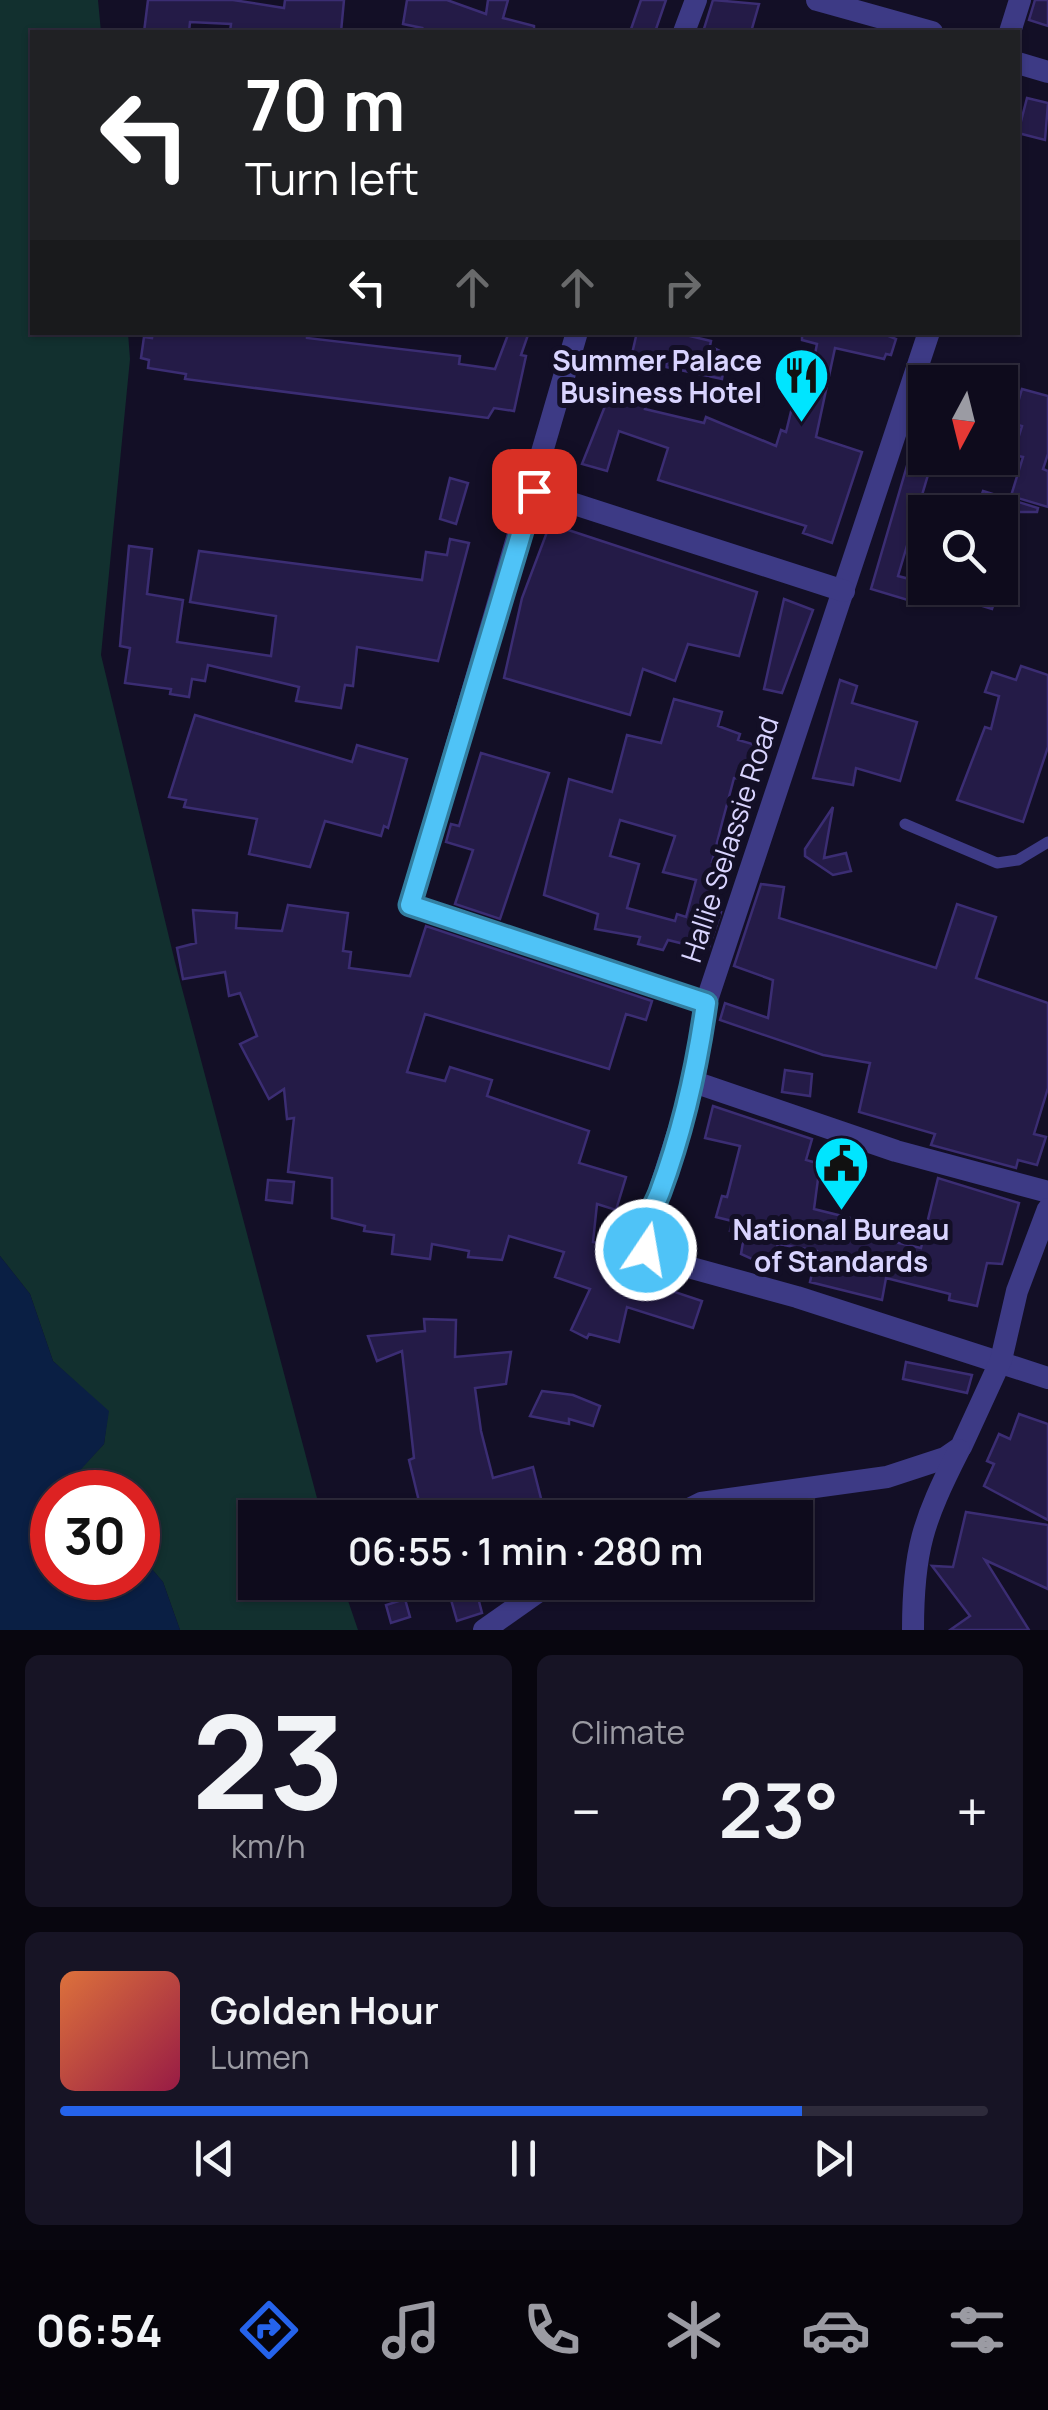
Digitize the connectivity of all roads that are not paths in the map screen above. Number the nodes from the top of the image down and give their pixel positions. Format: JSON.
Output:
{"nodes":[{"id":1,"x":696,"y":0,"type":"edge"},
{"id":2,"x":816,"y":0,"type":"edge"},
{"id":3,"x":1020,"y":0,"type":"edge"},
{"id":4,"x":685,"y":30,"type":"edge"},
{"id":5,"x":925,"y":30,"type":"edge"},
{"id":6,"x":1011,"y":30,"type":"edge"},
{"id":7,"x":1020,"y":66,"type":"edge"},
{"id":8,"x":1048,"y":72,"type":"edge"},
{"id":9,"x":576,"y":335,"type":"edge"},
{"id":10,"x":928,"y":335,"type":"edge"},
{"id":11,"x":534,"y":491,"type":"junction"},
{"id":12,"x":844,"y":591,"type":"junction"},
{"id":13,"x":905,"y":824,"type":"dead end"},
{"id":14,"x":1048,"y":842,"type":"edge"},
{"id":15,"x":706,"y":1003,"type":"junction"},
{"id":16,"x":694,"y":1082,"type":"junction"},
{"id":17,"x":1048,"y":1192,"type":"edge"},
{"id":18,"x":1048,"y":1209,"type":"edge"},
{"id":19,"x":1001,"y":1360,"type":"junction"},
{"id":20,"x":1048,"y":1378,"type":"edge"},
{"id":21,"x":961,"y":1447,"type":"junction"},
{"id":22,"x":722,"y":1500,"type":"edge"},
{"id":23,"x":526,"y":1600,"type":"edge"},
{"id":24,"x":484,"y":1630,"type":"edge"},
{"id":25,"x":914,"y":1630,"type":"edge"}],
"edges":[{"from":1,"to":4,"type":"street"},
{"from":2,"to":5,"type":"street"},
{"from":3,"to":6,"type":"street"},
{"from":7,"to":8,"type":"street"},
{"from":9,"to":11,"type":"street"},
{"from":10,"to":12,"type":"street","name":"Hallie Selassie Road"},
{"from":11,"to":12,"type":"street"},
{"from":11,"to":15,"type":"street"},
{"from":12,"to":15,"type":"street","name":"Hallie Selassie Road"},
{"from":13,"to":14,"type":"lane"},
{"from":15,"to":16,"type":"street","name":"Hallie Selassie Road"},
{"from":16,"to":17,"type":"street"},
{"from":16,"to":19,"type":"street","name":"Hallie Selassie Road"},
{"from":18,"to":19,"type":"street"},
{"from":19,"to":20,"type":"street","name":"Hallie Selassie Road"},
{"from":19,"to":21,"type":"street"},
{"from":21,"to":22,"type":"street"},
{"from":21,"to":25,"type":"street"},
{"from":23,"to":24,"type":"street"}]}
